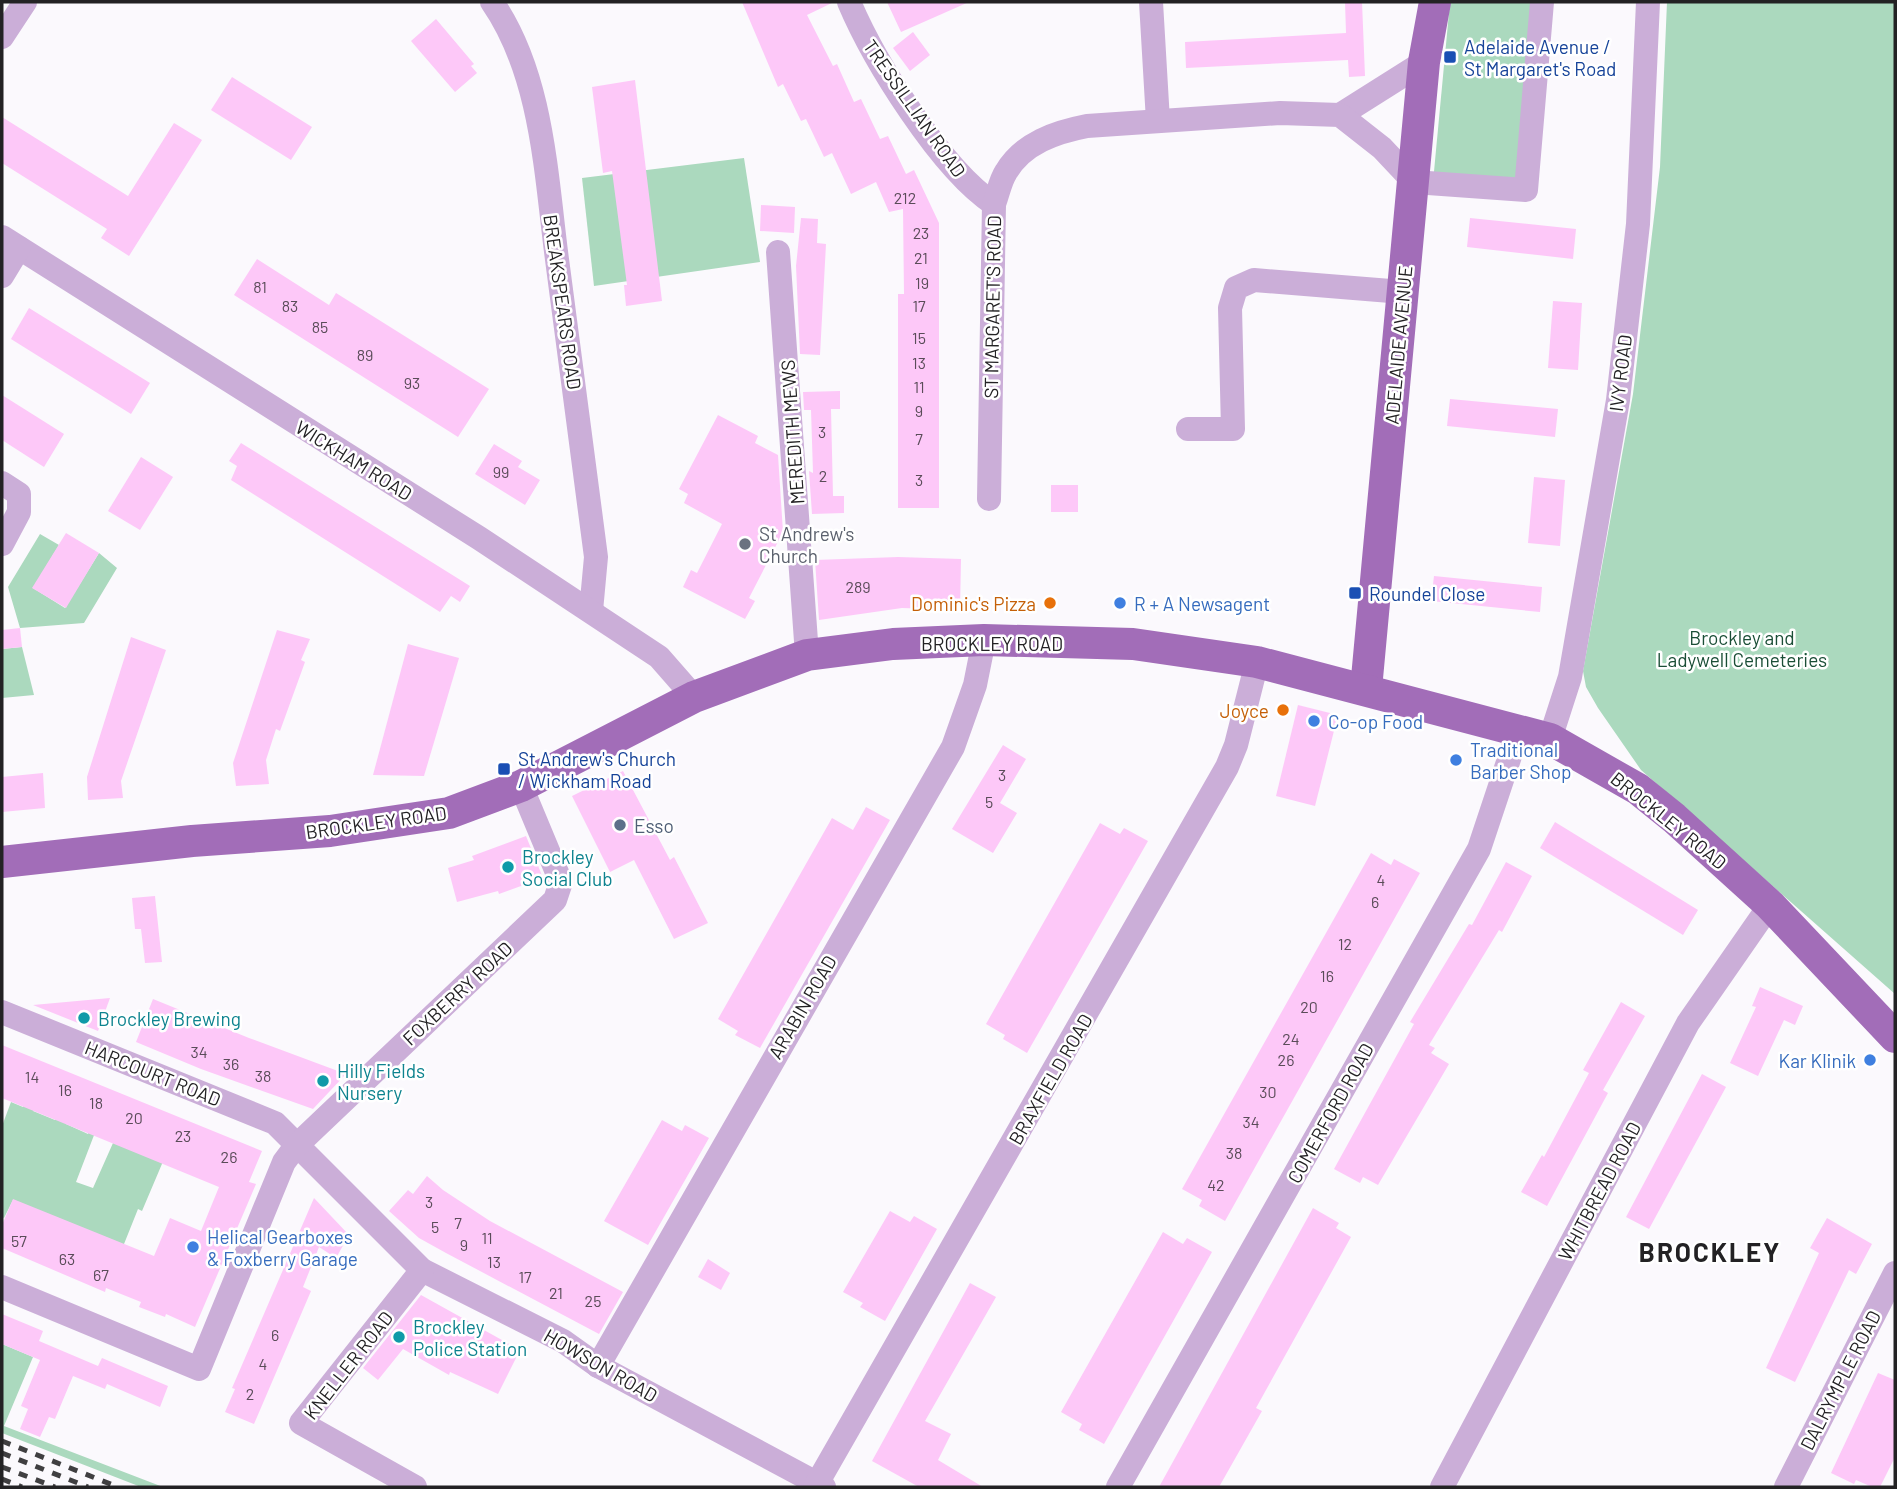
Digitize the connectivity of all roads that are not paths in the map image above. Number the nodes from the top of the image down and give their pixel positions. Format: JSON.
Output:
{"nodes":[{"id":1,"x":25,"y":2,"type":"edge"},
{"id":2,"x":492,"y":2,"type":"edge"},
{"id":3,"x":849,"y":2,"type":"edge"},
{"id":4,"x":1151,"y":2,"type":"edge"},
{"id":5,"x":1435,"y":2,"type":"edge"},
{"id":6,"x":1542,"y":2,"type":"edge"},
{"id":7,"x":1648,"y":2,"type":"edge"},
{"id":8,"x":2,"y":37,"type":"edge"},
{"id":9,"x":1424,"y":62,"type":"junction"},
{"id":10,"x":1340,"y":115,"type":"junction"},
{"id":11,"x":1158,"y":121,"type":"junction"},
{"id":12,"x":1414,"y":182,"type":"junction"},
{"id":13,"x":994,"y":204,"type":"junction"},
{"id":14,"x":11,"y":243,"type":"edge"},
{"id":15,"x":778,"y":252,"type":"dead end"},
{"id":16,"x":2,"y":276,"type":"edge"},
{"id":17,"x":1403,"y":292,"type":"junction"},
{"id":18,"x":1188,"y":429,"type":"dead end"},
{"id":19,"x":2,"y":483,"type":"edge"},
{"id":20,"x":989,"y":499,"type":"dead end"},
{"id":21,"x":2,"y":544,"type":"edge"},
{"id":22,"x":591,"y":611,"type":"junction"},
{"id":23,"x":984,"y":640,"type":"junction"},
{"id":24,"x":807,"y":655,"type":"junction"},
{"id":25,"x":1257,"y":662,"type":"junction"},
{"id":26,"x":1366,"y":689,"type":"junction"},
{"id":27,"x":694,"y":697,"type":"junction"},
{"id":28,"x":1519,"y":729,"type":"junction"},
{"id":29,"x":1550,"y":739,"type":"junction"},
{"id":30,"x":521,"y":786,"type":"junction"},
{"id":31,"x":2,"y":862,"type":"edge"},
{"id":32,"x":1770,"y":905,"type":"junction"},
{"id":33,"x":2,"y":1012,"type":"edge"},
{"id":34,"x":1895,"y":1037,"type":"edge"},
{"id":35,"x":296,"y":1146,"type":"junction"},
{"id":36,"x":422,"y":1270,"type":"junction"},
{"id":37,"x":1895,"y":1273,"type":"edge"},
{"id":38,"x":2,"y":1287,"type":"edge"},
{"id":39,"x":598,"y":1366,"type":"junction"},
{"id":40,"x":819,"y":1486,"type":"edge"},
{"id":41,"x":415,"y":1487,"type":"edge"},
{"id":42,"x":1118,"y":1487,"type":"edge"},
{"id":43,"x":1442,"y":1487,"type":"edge"},
{"id":44,"x":1786,"y":1487,"type":"edge"}],
"edges":[{"from":1,"to":8,"type":"street"},
{"from":2,"to":22,"type":"street","name":"BREAKSPEARS ROAD"},
{"from":3,"to":13,"type":"street","name":"TRESSILLIAN ROAD"},
{"from":4,"to":11,"type":"street"},
{"from":5,"to":9,"type":"main road","name":"ADELAIDE AVENUE"},
{"from":6,"to":12,"type":"street"},
{"from":7,"to":29,"type":"street","name":"IVY ROAD"},
{"from":9,"to":10,"type":"street"},
{"from":9,"to":12,"type":"main road","name":"ADELAIDE AVENUE"},
{"from":10,"to":11,"type":"street","name":"ST MARGARET'S ROAD"},
{"from":10,"to":12,"type":"street"},
{"from":11,"to":13,"type":"street","name":"ST MARGARET'S ROAD"},
{"from":12,"to":17,"type":"main road","name":"ADELAIDE AVENUE"},
{"from":13,"to":20,"type":"street","name":"ST MARGARET'S ROAD"},
{"from":14,"to":16,"type":"street"},
{"from":14,"to":22,"type":"street","name":"WICKHAM ROAD"},
{"from":15,"to":24,"type":"street","name":"MEREDITH MEWS"},
{"from":17,"to":18,"type":"street"},
{"from":17,"to":26,"type":"main road","name":"ADELAIDE AVENUE"},
{"from":19,"to":21,"type":"street"},
{"from":22,"to":27,"type":"street","name":"WICKHAM ROAD"},
{"from":23,"to":24,"type":"main road","name":"BROCKLEY ROAD"},
{"from":23,"to":25,"type":"main road","name":"BROCKLEY ROAD"},
{"from":23,"to":39,"type":"street","name":"ARABIN ROAD"},
{"from":24,"to":27,"type":"main road","name":"BROCKLEY ROAD"},
{"from":25,"to":26,"type":"main road","name":"BROCKLEY ROAD"},
{"from":25,"to":40,"type":"street","name":"BRAXFIELD ROAD"},
{"from":26,"to":28,"type":"main road","name":"BROCKLEY ROAD"},
{"from":27,"to":30,"type":"main road","name":"BROCKLEY ROAD"},
{"from":28,"to":29,"type":"main road","name":"BROCKLEY ROAD"},
{"from":28,"to":42,"type":"street","name":"COMERFORD ROAD"},
{"from":29,"to":32,"type":"main road","name":"BROCKLEY ROAD"},
{"from":30,"to":31,"type":"main road","name":"BROCKLEY ROAD"},
{"from":30,"to":35,"type":"street","name":"FOXBERRY ROAD"},
{"from":32,"to":34,"type":"main road","name":"BROCKLEY ROAD"},
{"from":32,"to":43,"type":"street","name":"WHITBREAD ROAD"},
{"from":33,"to":35,"type":"street","name":"HARCOURT ROAD"},
{"from":35,"to":36,"type":"street","name":"HOWSON ROAD"},
{"from":35,"to":38,"type":"street","name":"FOXBERRY ROAD"},
{"from":36,"to":39,"type":"street","name":"HOWSON ROAD"},
{"from":36,"to":41,"type":"street","name":"KNELLER ROAD"},
{"from":37,"to":44,"type":"street","name":"DALRYMPLE ROAD"},
{"from":39,"to":40,"type":"street","name":"HOWSON ROAD"}]}
